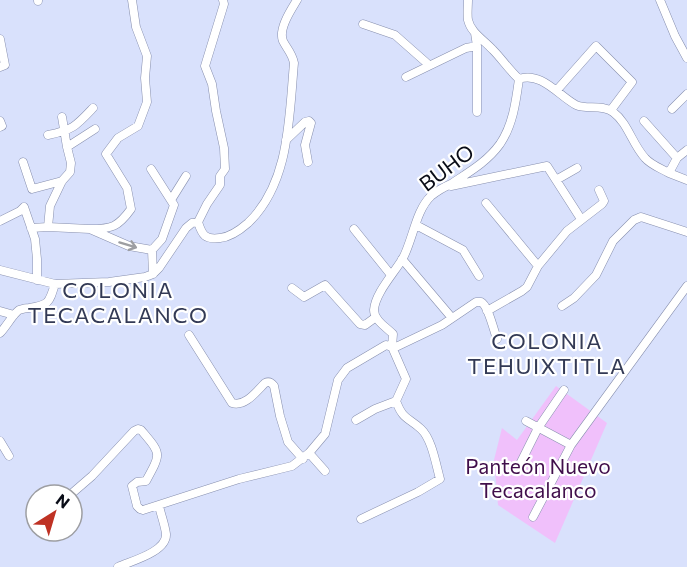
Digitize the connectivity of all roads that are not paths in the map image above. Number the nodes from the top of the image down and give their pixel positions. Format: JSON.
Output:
{"nodes":[{"id":1,"x":132,"y":0,"type":"edge"},
{"id":2,"x":223,"y":0,"type":"edge"},
{"id":3,"x":297,"y":0,"type":"edge"},
{"id":4,"x":468,"y":0,"type":"edge"},
{"id":5,"x":660,"y":0,"type":"edge"},
{"id":6,"x":363,"y":24,"type":"dead end"},
{"id":7,"x":475,"y":33,"type":"junction"},
{"id":8,"x":0,"y":39,"type":"edge"},
{"id":9,"x":477,"y":46,"type":"junction"},
{"id":10,"x":687,"y":58,"type":"edge"},
{"id":11,"x":429,"y":65,"type":"junction"},
{"id":12,"x":0,"y":67,"type":"edge"},
{"id":13,"x":406,"y":76,"type":"dead end"},
{"id":14,"x":519,"y":79,"type":"junction"},
{"id":15,"x":556,"y":90,"type":"junction"},
{"id":16,"x":687,"y":94,"type":"edge"},
{"id":17,"x":93,"y":108,"type":"dead end"},
{"id":18,"x":672,"y":109,"type":"dead end"},
{"id":19,"x":611,"y":111,"type":"junction"},
{"id":20,"x":477,"y":112,"type":"dead end"},
{"id":21,"x":62,"y":117,"type":"dead end"},
{"id":22,"x":0,"y":121,"type":"edge"},
{"id":23,"x":644,"y":121,"type":"dead end"},
{"id":24,"x":0,"y":127,"type":"edge"},
{"id":25,"x":95,"y":129,"type":"dead end"},
{"id":26,"x":64,"y":131,"type":"junction"},
{"id":27,"x":48,"y":135,"type":"dead end"},
{"id":28,"x":286,"y":140,"type":"junction"},
{"id":29,"x":67,"y":147,"type":"junction"},
{"id":30,"x":687,"y":150,"type":"edge"},
{"id":31,"x":677,"y":158,"type":"junction"},
{"id":32,"x":23,"y":162,"type":"dead end"},
{"id":33,"x":308,"y":162,"type":"dead end"},
{"id":34,"x":151,"y":168,"type":"dead end"},
{"id":35,"x":577,"y":168,"type":"dead end"},
{"id":36,"x":669,"y":173,"type":"junction"},
{"id":37,"x":186,"y":176,"type":"dead end"},
{"id":38,"x":556,"y":180,"type":"junction"},
{"id":39,"x":687,"y":180,"type":"edge"},
{"id":40,"x":62,"y":181,"type":"junction"},
{"id":41,"x":444,"y":188,"type":"junction"},
{"id":42,"x":599,"y":190,"type":"dead end"},
{"id":43,"x":171,"y":200,"type":"junction"},
{"id":44,"x":486,"y":203,"type":"dead end"},
{"id":45,"x":581,"y":219,"type":"junction"},
{"id":46,"x":0,"y":220,"type":"edge"},
{"id":47,"x":198,"y":222,"type":"junction"},
{"id":48,"x":416,"y":225,"type":"junction"},
{"id":49,"x":48,"y":226,"type":"junction"},
{"id":50,"x":31,"y":228,"type":"junction"},
{"id":51,"x":90,"y":228,"type":"junction"},
{"id":52,"x":354,"y":229,"type":"dead end"},
{"id":53,"x":687,"y":232,"type":"edge"},
{"id":54,"x":152,"y":250,"type":"junction"},
{"id":55,"x":402,"y":259,"type":"junction"},
{"id":56,"x":538,"y":266,"type":"junction"},
{"id":57,"x":0,"y":270,"type":"edge"},
{"id":58,"x":153,"y":274,"type":"junction"},
{"id":59,"x":391,"y":274,"type":"junction"},
{"id":60,"x":478,"y":276,"type":"dead end"},
{"id":61,"x":37,"y":280,"type":"junction"},
{"id":62,"x":55,"y":284,"type":"junction"},
{"id":63,"x":687,"y":286,"type":"edge"},
{"id":64,"x":292,"y":288,"type":"dead end"},
{"id":65,"x":562,"y":306,"type":"dead end"},
{"id":66,"x":0,"y":311,"type":"edge"},
{"id":67,"x":487,"y":311,"type":"junction"},
{"id":68,"x":14,"y":315,"type":"junction"},
{"id":69,"x":376,"y":318,"type":"junction"},
{"id":70,"x":452,"y":318,"type":"junction"},
{"id":71,"x":0,"y":333,"type":"edge"},
{"id":72,"x":189,"y":335,"type":"dead end"},
{"id":73,"x":497,"y":339,"type":"dead end"},
{"id":74,"x":392,"y":347,"type":"junction"},
{"id":75,"x":564,"y":390,"type":"dead end"},
{"id":76,"x":396,"y":401,"type":"junction"},
{"id":77,"x":356,"y":420,"type":"dead end"},
{"id":78,"x":526,"y":422,"type":"dead end"},
{"id":79,"x":538,"y":428,"type":"junction"},
{"id":80,"x":571,"y":445,"type":"junction"},
{"id":81,"x":1,"y":446,"type":"edge"},
{"id":82,"x":9,"y":456,"type":"dead end"},
{"id":83,"x":306,"y":456,"type":"junction"},
{"id":84,"x":520,"y":464,"type":"dead end"},
{"id":85,"x":325,"y":471,"type":"dead end"},
{"id":86,"x":84,"y":483,"type":"edge"},
{"id":87,"x":159,"y":506,"type":"junction"},
{"id":88,"x":532,"y":517,"type":"dead end"},
{"id":89,"x":361,"y":519,"type":"dead end"},
{"id":90,"x":118,"y":567,"type":"edge"}],
"edges":[{"from":1,"to":51,"type":"street"},
{"from":2,"to":47,"type":"street"},
{"from":3,"to":28,"type":"street"},
{"from":4,"to":7,"type":"street"},
{"from":5,"to":10,"type":"street"},
{"from":6,"to":11,"type":"street"},
{"from":7,"to":9,"type":"street"},
{"from":7,"to":14,"type":"street"},
{"from":8,"to":12,"type":"street"},
{"from":9,"to":11,"type":"street"},
{"from":9,"to":20,"type":"street"},
{"from":11,"to":13,"type":"street"},
{"from":14,"to":15,"type":"street"},
{"from":14,"to":41,"type":"street","name":"BUHO"},
{"from":15,"to":19,"type":"street"},
{"from":15,"to":19,"type":"street"},
{"from":16,"to":18,"type":"street"},
{"from":17,"to":26,"type":"street"},
{"from":19,"to":36,"type":"street"},
{"from":21,"to":26,"type":"street"},
{"from":22,"to":24,"type":"street"},
{"from":23,"to":31,"type":"street"},
{"from":25,"to":29,"type":"street"},
{"from":26,"to":27,"type":"street"},
{"from":26,"to":29,"type":"street"},
{"from":28,"to":33,"type":"street"},
{"from":28,"to":47,"type":"street"},
{"from":29,"to":40,"type":"street"},
{"from":30,"to":31,"type":"street"},
{"from":31,"to":36,"type":"street"},
{"from":32,"to":40,"type":"street"},
{"from":34,"to":43,"type":"street"},
{"from":35,"to":38,"type":"street"},
{"from":36,"to":39,"type":"street"},
{"from":37,"to":43,"type":"street"},
{"from":38,"to":41,"type":"street"},
{"from":38,"to":45,"type":"street"},
{"from":40,"to":49,"type":"street"},
{"from":41,"to":48,"type":"street","name":"BUHO"},
{"from":42,"to":45,"type":"street"},
{"from":43,"to":54,"type":"street"},
{"from":44,"to":56,"type":"street"},
{"from":45,"to":56,"type":"street"},
{"from":46,"to":50,"type":"street"},
{"from":47,"to":58,"type":"street"},
{"from":48,"to":55,"type":"street","name":"BUHO"},
{"from":48,"to":60,"type":"street"},
{"from":49,"to":50,"type":"street"},
{"from":49,"to":51,"type":"street"},
{"from":50,"to":61,"type":"street"},
{"from":51,"to":54,"type":"street","one_way":true},
{"from":52,"to":59,"type":"street"},
{"from":53,"to":65,"type":"street"},
{"from":54,"to":58,"type":"street"},
{"from":55,"to":59,"type":"street","name":"BUHO"},
{"from":55,"to":70,"type":"street"},
{"from":56,"to":67,"type":"street"},
{"from":57,"to":61,"type":"street"},
{"from":58,"to":62,"type":"street"},
{"from":59,"to":69,"type":"street","name":"BUHO"},
{"from":61,"to":62,"type":"street"},
{"from":62,"to":68,"type":"street"},
{"from":63,"to":80,"type":"street"},
{"from":64,"to":69,"type":"street"},
{"from":66,"to":68,"type":"street"},
{"from":67,"to":70,"type":"street"},
{"from":67,"to":73,"type":"street"},
{"from":68,"to":71,"type":"street"},
{"from":69,"to":74,"type":"street"},
{"from":70,"to":74,"type":"street"},
{"from":72,"to":83,"type":"street"},
{"from":74,"to":76,"type":"street"},
{"from":74,"to":83,"type":"street"},
{"from":75,"to":79,"type":"street"},
{"from":76,"to":77,"type":"street"},
{"from":76,"to":89,"type":"street"},
{"from":78,"to":79,"type":"street"},
{"from":79,"to":80,"type":"street"},
{"from":79,"to":84,"type":"street"},
{"from":80,"to":88,"type":"street"},
{"from":81,"to":82,"type":"street"},
{"from":83,"to":85,"type":"street"},
{"from":83,"to":87,"type":"street"},
{"from":86,"to":87,"type":"street"},
{"from":87,"to":90,"type":"street"}]}
